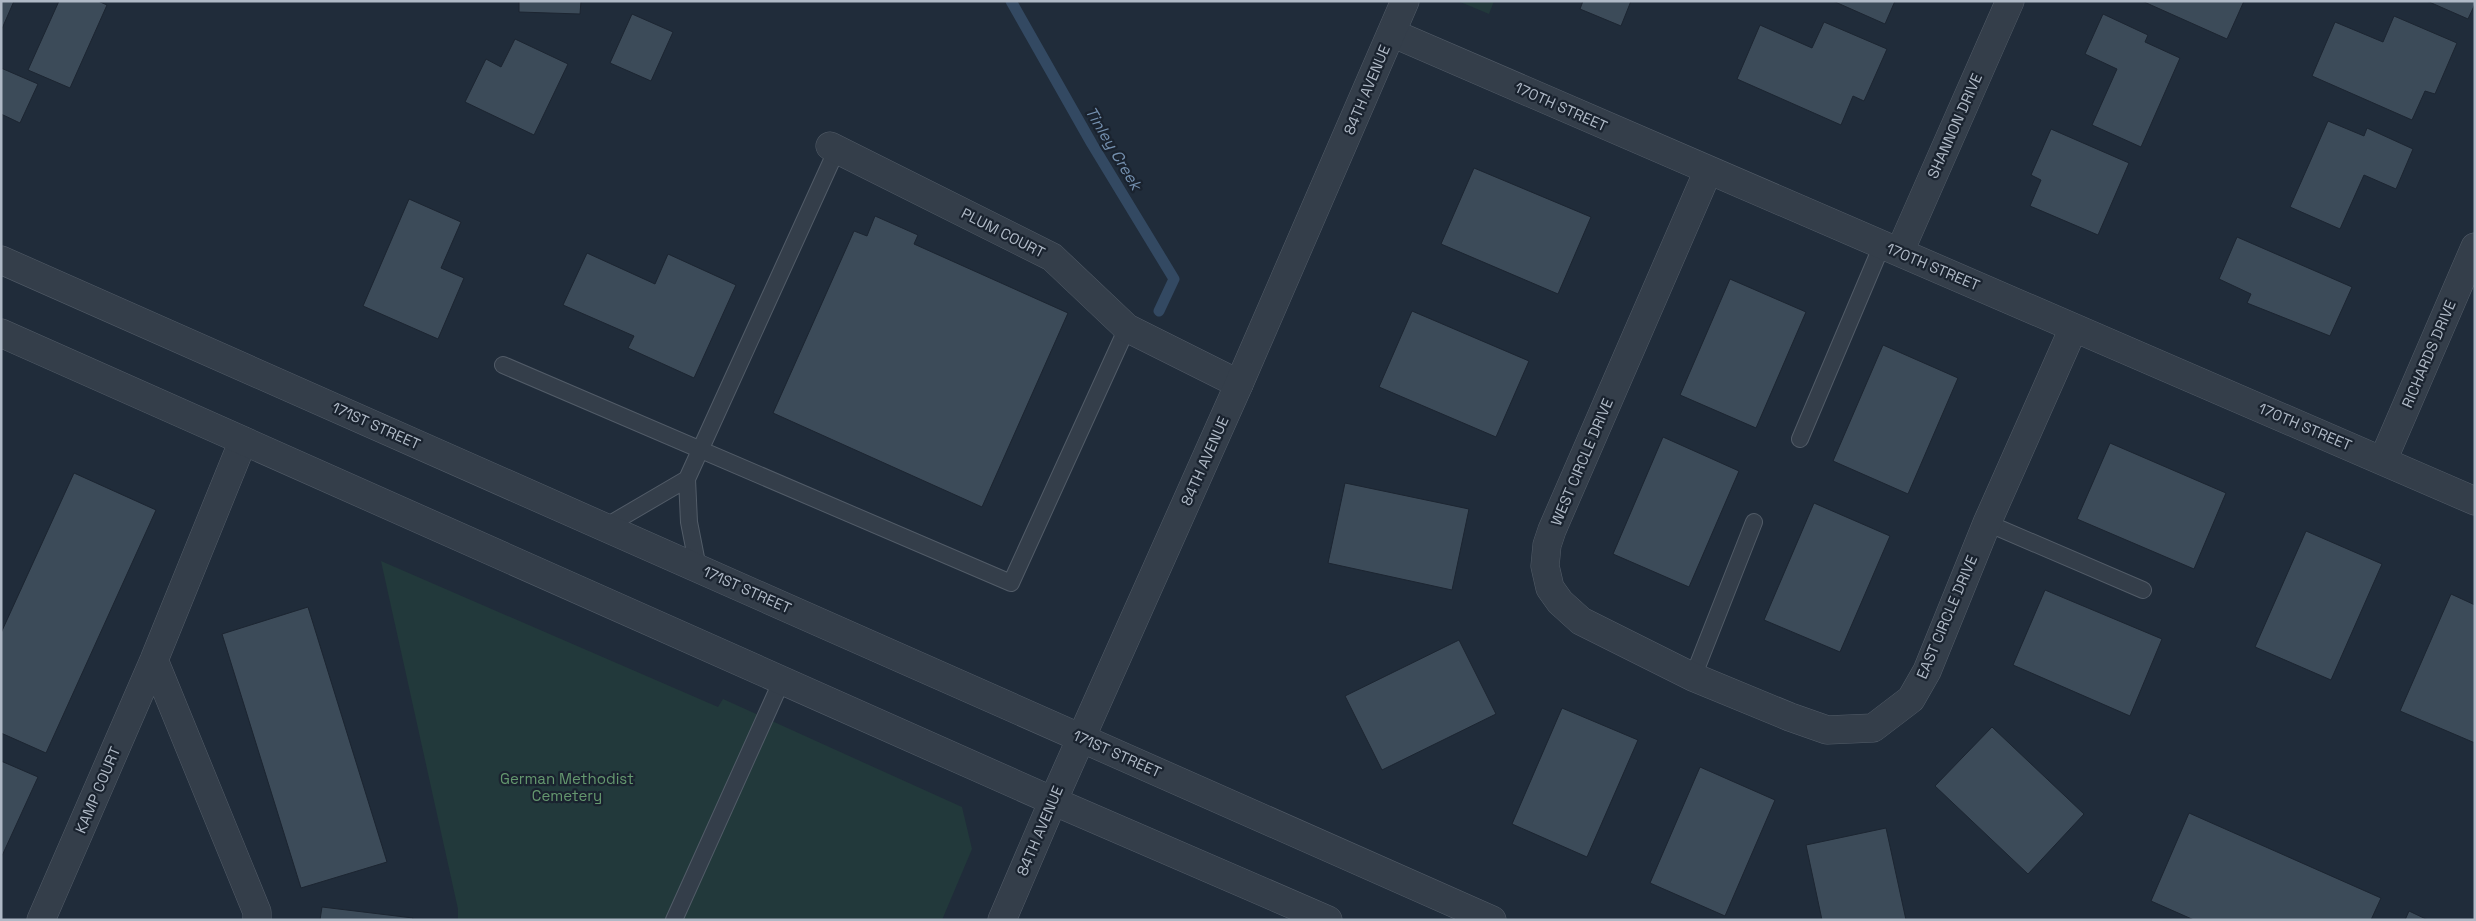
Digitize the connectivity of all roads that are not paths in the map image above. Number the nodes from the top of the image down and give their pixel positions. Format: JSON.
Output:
{"nodes":[{"id":1,"x":1405,"y":1,"type":"edge"},
{"id":2,"x":2010,"y":1,"type":"edge"},
{"id":3,"x":1392,"y":33,"type":"junction"},
{"id":4,"x":833,"y":148,"type":"joint"},
{"id":5,"x":1708,"y":171,"type":"junction"},
{"id":6,"x":1891,"y":248,"type":"junction"},
{"id":7,"x":2475,"y":248,"type":"edge"},
{"id":8,"x":1,"y":260,"type":"edge"},
{"id":9,"x":1126,"y":328,"type":"junction"},
{"id":10,"x":2073,"y":329,"type":"junction"},
{"id":11,"x":1,"y":333,"type":"edge"},
{"id":12,"x":502,"y":365,"type":"dead end"},
{"id":13,"x":1239,"y":384,"type":"junction"},
{"id":14,"x":1800,"y":439,"type":"dead end"},
{"id":15,"x":243,"y":440,"type":"junction"},
{"id":16,"x":700,"y":450,"type":"junction"},
{"id":17,"x":2383,"y":460,"type":"junction"},
{"id":18,"x":687,"y":479,"type":"junction"},
{"id":19,"x":2475,"y":501,"type":"edge"},
{"id":20,"x":1754,"y":522,"type":"dead end"},
{"id":21,"x":1987,"y":522,"type":"junction"},
{"id":22,"x":605,"y":527,"type":"junction"},
{"id":23,"x":698,"y":568,"type":"junction"},
{"id":24,"x":2142,"y":590,"type":"dead end"},
{"id":25,"x":154,"y":660,"type":"junction"},
{"id":26,"x":1699,"y":679,"type":"junction"},
{"id":27,"x":782,"y":680,"type":"junction"},
{"id":28,"x":1080,"y":737,"type":"junction"},
{"id":29,"x":1053,"y":801,"type":"junction"},
{"id":30,"x":42,"y":920,"type":"edge"},
{"id":31,"x":257,"y":920,"type":"edge"},
{"id":32,"x":674,"y":920,"type":"edge"},
{"id":33,"x":1002,"y":920,"type":"edge"},
{"id":34,"x":1328,"y":920,"type":"edge"},
{"id":35,"x":1492,"y":920,"type":"edge"}],
"edges":[{"from":1,"to":3,"type":"street","name":"84TH AVENUE"},
{"from":2,"to":6,"type":"street","name":"SHANNON DRIVE"},
{"from":3,"to":5,"type":"street","name":"170TH STREET"},
{"from":3,"to":13,"type":"street","name":"84TH AVENUE"},
{"from":4,"to":9,"type":"street","name":"PLUM COURT"},
{"from":4,"to":16,"type":"lane"},
{"from":5,"to":6,"type":"street","name":"170TH STREET"},
{"from":5,"to":26,"type":"street","name":"WEST CIRCLE DRIVE"},
{"from":6,"to":10,"type":"street","name":"170TH STREET"},
{"from":6,"to":14,"type":"lane"},
{"from":7,"to":17,"type":"street","name":"RICHARDS DRIVE"},
{"from":8,"to":22,"type":"street","name":"171ST STREET"},
{"from":9,"to":13,"type":"street","name":"PLUM COURT"},
{"from":9,"to":16,"type":"lane"},
{"from":10,"to":17,"type":"street","name":"170TH STREET"},
{"from":10,"to":21,"type":"street","name":"EAST CIRCLE DRIVE"},
{"from":11,"to":15,"type":"street"},
{"from":12,"to":16,"type":"lane"},
{"from":13,"to":28,"type":"street","name":"84TH AVENUE"},
{"from":15,"to":25,"type":"street","name":"KAMP COURT"},
{"from":15,"to":27,"type":"street"},
{"from":16,"to":18,"type":"lane"},
{"from":17,"to":19,"type":"street","name":"170TH STREET"},
{"from":18,"to":22,"type":"lane"},
{"from":18,"to":23,"type":"lane"},
{"from":20,"to":26,"type":"lane"},
{"from":21,"to":24,"type":"lane"},
{"from":21,"to":26,"type":"street","name":"EAST CIRCLE DRIVE"},
{"from":22,"to":23,"type":"street","name":"171ST STREET"},
{"from":23,"to":28,"type":"street","name":"171ST STREET"},
{"from":25,"to":30,"type":"street","name":"KAMP COURT"},
{"from":25,"to":31,"type":"street"},
{"from":27,"to":29,"type":"street"},
{"from":27,"to":32,"type":"lane"},
{"from":28,"to":29,"type":"street","name":"84TH AVENUE"},
{"from":28,"to":35,"type":"street","name":"171ST STREET"},
{"from":29,"to":33,"type":"street","name":"84TH AVENUE"},
{"from":29,"to":34,"type":"street"}]}
